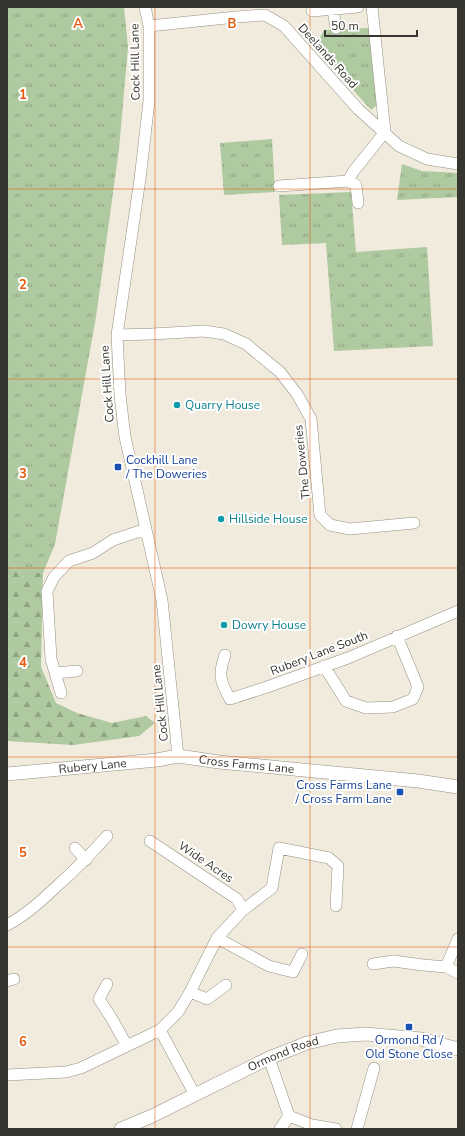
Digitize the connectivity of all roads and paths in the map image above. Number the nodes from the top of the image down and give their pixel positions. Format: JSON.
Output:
{"nodes":[{"id":1,"x":145,"y":7,"type":"edge"},
{"id":2,"x":358,"y":7,"type":"edge"},
{"id":3,"x":372,"y":7,"type":"edge"},
{"id":4,"x":332,"y":9,"type":"junction"},
{"id":5,"x":264,"y":11,"type":"edge"},
{"id":6,"x":312,"y":11,"type":"dead end"},
{"id":7,"x":149,"y":26,"type":"junction"},
{"id":8,"x":336,"y":28,"type":"dead end"},
{"id":9,"x":385,"y":132,"type":"junction"},
{"id":10,"x":458,"y":164,"type":"edge"},
{"id":11,"x":348,"y":181,"type":"junction"},
{"id":12,"x":278,"y":186,"type":"dead end"},
{"id":13,"x":358,"y":203,"type":"dead end"},
{"id":14,"x":117,"y":335,"type":"junction"},
{"id":15,"x":414,"y":523,"type":"dead end"},
{"id":16,"x":146,"y":529,"type":"junction"},
{"id":17,"x":458,"y":610,"type":"edge"},
{"id":18,"x":397,"y":636,"type":"junction"},
{"id":19,"x":224,"y":655,"type":"dead end"},
{"id":20,"x":324,"y":666,"type":"junction"},
{"id":21,"x":77,"y":671,"type":"dead end"},
{"id":22,"x":56,"y":673,"type":"junction"},
{"id":23,"x":61,"y":693,"type":"dead end"},
{"id":24,"x":178,"y":756,"type":"junction"},
{"id":25,"x":7,"y":774,"type":"edge"},
{"id":26,"x":458,"y":787,"type":"edge"},
{"id":27,"x":107,"y":836,"type":"dead end"},
{"id":28,"x":150,"y":840,"type":"dead end"},
{"id":29,"x":75,"y":848,"type":"dead end"},
{"id":30,"x":86,"y":860,"type":"junction"},
{"id":31,"x":336,"y":906,"type":"dead end"},
{"id":32,"x":242,"y":910,"type":"junction"},
{"id":33,"x":7,"y":925,"type":"edge"},
{"id":34,"x":217,"y":938,"type":"junction"},
{"id":35,"x":458,"y":939,"type":"edge"},
{"id":36,"x":302,"y":954,"type":"dead end"},
{"id":37,"x":373,"y":964,"type":"dead end"},
{"id":38,"x":446,"y":967,"type":"junction"},
{"id":39,"x":458,"y":973,"type":"edge"},
{"id":40,"x":107,"y":984,"type":"dead end"},
{"id":41,"x":226,"y":986,"type":"dead end"},
{"id":42,"x":190,"y":992,"type":"junction"},
{"id":43,"x":160,"y":1030,"type":"junction"},
{"id":44,"x":126,"y":1046,"type":"junction"},
{"id":45,"x":458,"y":1049,"type":"edge"},
{"id":46,"x":269,"y":1058,"type":"junction"},
{"id":47,"x":374,"y":1068,"type":"dead end"},
{"id":48,"x":7,"y":1075,"type":"edge"},
{"id":49,"x":194,"y":1095,"type":"junction"},
{"id":50,"x":289,"y":1116,"type":"junction"},
{"id":51,"x":121,"y":1129,"type":"edge"},
{"id":52,"x":280,"y":1129,"type":"edge"},
{"id":53,"x":336,"y":1129,"type":"edge"},
{"id":54,"x":357,"y":1129,"type":"edge"}],
"edges":[{"from":1,"to":7,"type":"street","name":"Cock Hill Lane"},
{"from":2,"to":4,"type":"street","name":"Deelands Road"},
{"from":3,"to":9,"type":"street"},
{"from":4,"to":6,"type":"street","name":"Deelands Road"},
{"from":4,"to":8,"type":"street","name":"Deelands Road"},
{"from":5,"to":7,"type":"street","name":"Deelands Road"},
{"from":5,"to":9,"type":"street","name":"Deelands Road"},
{"from":7,"to":14,"type":"street","name":"Cock Hill Lane"},
{"from":9,"to":10,"type":"street","name":"Deelands Road"},
{"from":9,"to":11,"type":"street"},
{"from":11,"to":12,"type":"street"},
{"from":11,"to":13,"type":"street"},
{"from":14,"to":15,"type":"street","name":"The Doweries"},
{"from":14,"to":16,"type":"street","name":"Cock Hill Lane"},
{"from":16,"to":22,"type":"street"},
{"from":16,"to":24,"type":"street","name":"Cock Hill Lane"},
{"from":17,"to":18,"type":"street","name":"Rubery Lane South"},
{"from":18,"to":20,"type":"street","name":"Rubery Lane South"},
{"from":18,"to":20,"type":"street"},
{"from":19,"to":20,"type":"street","name":"Rubery Lane South"},
{"from":21,"to":22,"type":"street"},
{"from":22,"to":23,"type":"street"},
{"from":24,"to":25,"type":"street","name":"Rubery Lane"},
{"from":24,"to":26,"type":"street","name":"Cross Farms Lane"},
{"from":27,"to":30,"type":"street"},
{"from":28,"to":32,"type":"street","name":"Wide Acres"},
{"from":29,"to":30,"type":"street"},
{"from":30,"to":33,"type":"street"},
{"from":31,"to":32,"type":"street"},
{"from":32,"to":34,"type":"street"},
{"from":34,"to":36,"type":"street"},
{"from":34,"to":42,"type":"street"},
{"from":35,"to":38,"type":"street"},
{"from":37,"to":38,"type":"street"},
{"from":38,"to":39,"type":"street"},
{"from":40,"to":44,"type":"street"},
{"from":41,"to":42,"type":"street"},
{"from":42,"to":43,"type":"street"},
{"from":43,"to":44,"type":"street"},
{"from":43,"to":49,"type":"street"},
{"from":44,"to":48,"type":"street"},
{"from":45,"to":46,"type":"street","name":"Ormond Road"},
{"from":46,"to":49,"type":"street","name":"Ormond Road"},
{"from":46,"to":50,"type":"street"},
{"from":47,"to":54,"type":"street"},
{"from":49,"to":51,"type":"street","name":"Ormond Road"},
{"from":50,"to":52,"type":"street"},
{"from":50,"to":53,"type":"street"}]}
